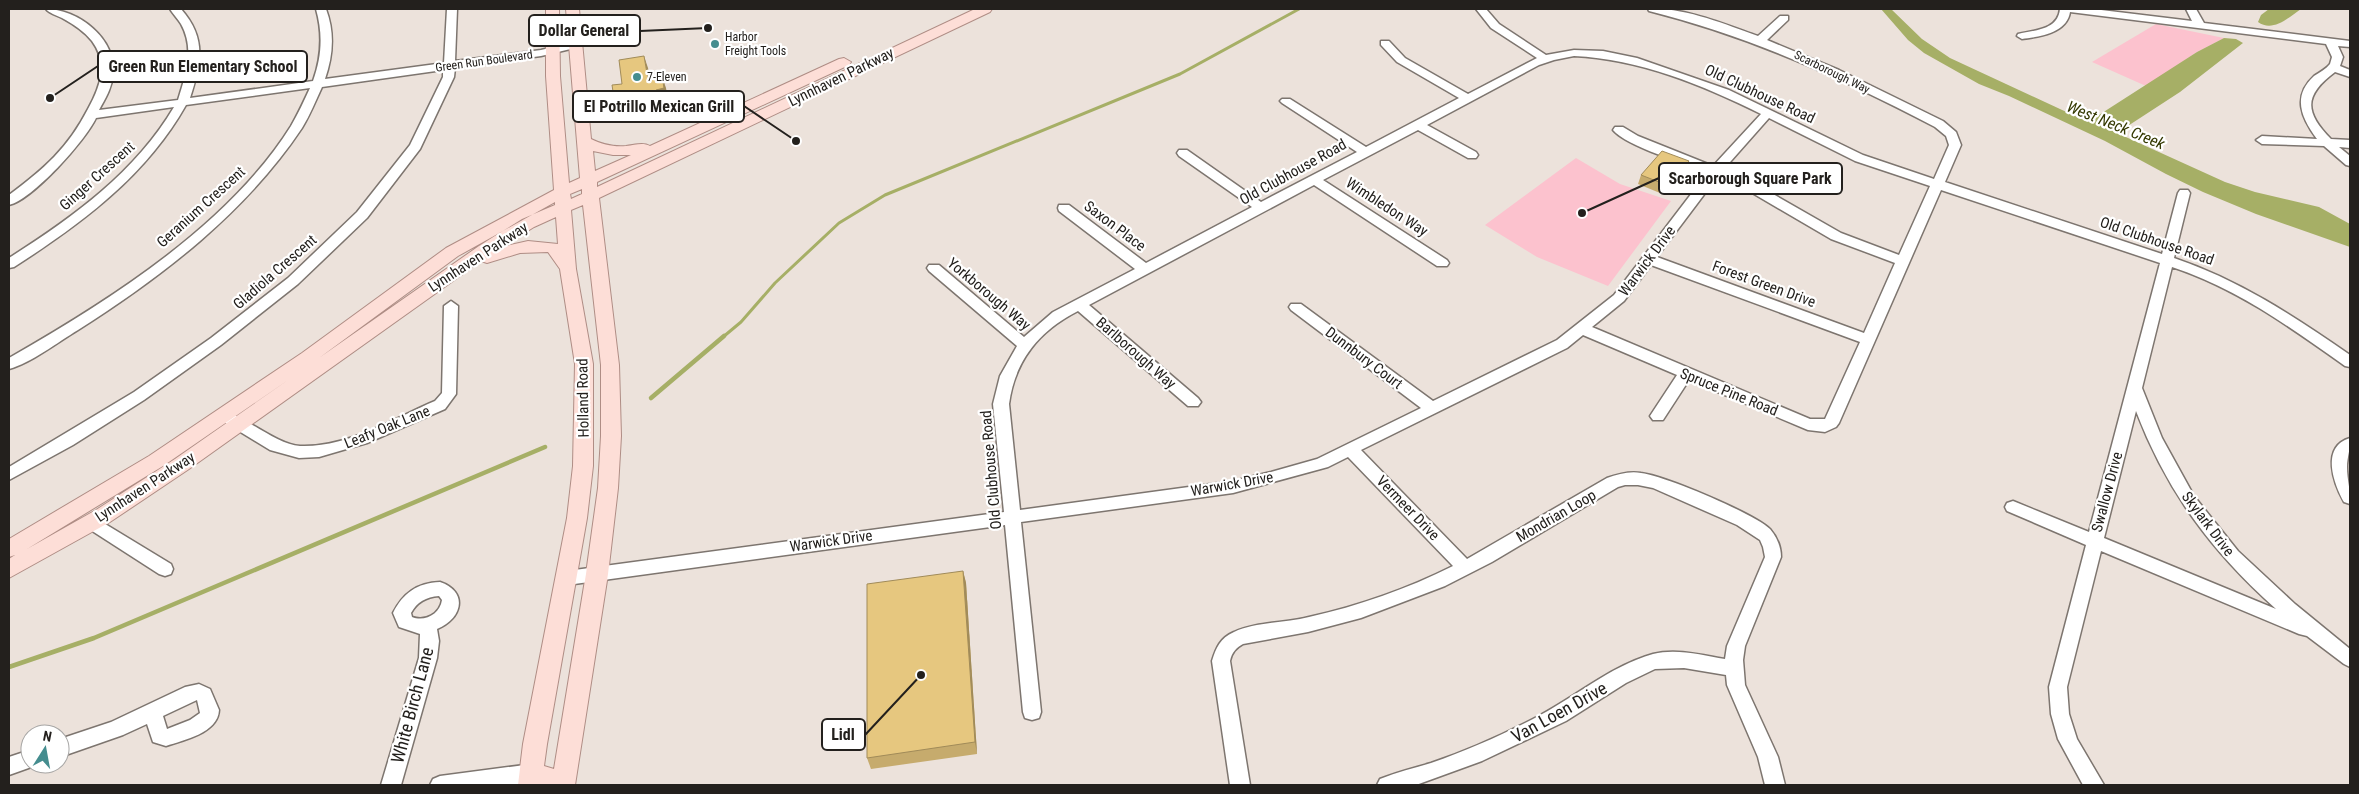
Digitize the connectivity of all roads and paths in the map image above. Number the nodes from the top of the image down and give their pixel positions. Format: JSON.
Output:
{"nodes":[{"id":1,"x":51,"y":9,"type":"edge"},
{"id":2,"x":175,"y":9,"type":"edge"},
{"id":3,"x":321,"y":9,"type":"edge"},
{"id":4,"x":452,"y":9,"type":"edge"},
{"id":5,"x":552,"y":9,"type":"edge"},
{"id":6,"x":572,"y":9,"type":"edge"},
{"id":7,"x":955,"y":9,"type":"edge"},
{"id":8,"x":985,"y":9,"type":"edge"},
{"id":9,"x":1481,"y":9,"type":"edge"},
{"id":10,"x":1653,"y":9,"type":"edge"},
{"id":11,"x":2065,"y":9,"type":"edge"},
{"id":12,"x":2069,"y":9,"type":"edge"},
{"id":13,"x":2191,"y":9,"type":"edge"},
{"id":14,"x":1784,"y":18,"type":"dead end"},
{"id":15,"x":2200,"y":26,"type":"junction"},
{"id":16,"x":2022,"y":36,"type":"dead end"},
{"id":17,"x":1760,"y":40,"type":"junction"},
{"id":18,"x":2329,"y":41,"type":"junction"},
{"id":19,"x":1385,"y":44,"type":"dead end"},
{"id":20,"x":2350,"y":44,"type":"edge"},
{"id":21,"x":575,"y":45,"type":"junction"},
{"id":22,"x":554,"y":47,"type":"junction"},
{"id":23,"x":1545,"y":59,"type":"junction"},
{"id":24,"x":452,"y":61,"type":"junction"},
{"id":25,"x":2334,"y":68,"type":"junction"},
{"id":26,"x":2350,"y":74,"type":"edge"},
{"id":27,"x":320,"y":79,"type":"junction"},
{"id":28,"x":185,"y":98,"type":"junction"},
{"id":29,"x":1467,"y":98,"type":"junction"},
{"id":30,"x":1286,"y":100,"type":"dead end"},
{"id":31,"x":94,"y":110,"type":"junction"},
{"id":32,"x":1768,"y":114,"type":"junction"},
{"id":33,"x":1416,"y":124,"type":"junction"},
{"id":34,"x":1619,"y":130,"type":"dead end"},
{"id":35,"x":2262,"y":140,"type":"dead end"},
{"id":36,"x":584,"y":141,"type":"junction"},
{"id":37,"x":669,"y":143,"type":"junction"},
{"id":38,"x":2327,"y":143,"type":"junction"},
{"id":39,"x":2350,"y":144,"type":"edge"},
{"id":40,"x":1364,"y":152,"type":"junction"},
{"id":41,"x":1183,"y":153,"type":"dead end"},
{"id":42,"x":1472,"y":155,"type":"dead end"},
{"id":43,"x":2350,"y":162,"type":"edge"},
{"id":44,"x":1715,"y":171,"type":"junction"},
{"id":45,"x":1313,"y":179,"type":"junction"},
{"id":46,"x":1937,"y":185,"type":"junction"},
{"id":47,"x":590,"y":188,"type":"junction"},
{"id":48,"x":2184,"y":193,"type":"dead end"},
{"id":49,"x":563,"y":200,"type":"junction"},
{"id":50,"x":9,"y":201,"type":"edge"},
{"id":51,"x":1064,"y":208,"type":"dead end"},
{"id":52,"x":1261,"y":208,"type":"junction"},
{"id":53,"x":1648,"y":259,"type":"junction"},
{"id":54,"x":2166,"y":260,"type":"junction"},
{"id":55,"x":1902,"y":261,"type":"junction"},
{"id":56,"x":1442,"y":262,"type":"dead end"},
{"id":57,"x":9,"y":264,"type":"edge"},
{"id":58,"x":934,"y":268,"type":"dead end"},
{"id":59,"x":568,"y":269,"type":"junction"},
{"id":60,"x":1146,"y":270,"type":"junction"},
{"id":61,"x":452,"y":273,"type":"junction"},
{"id":62,"x":1079,"y":304,"type":"junction"},
{"id":63,"x":451,"y":306,"type":"dead end"},
{"id":64,"x":1296,"y":307,"type":"dead end"},
{"id":65,"x":1583,"y":329,"type":"junction"},
{"id":66,"x":1868,"y":340,"type":"junction"},
{"id":67,"x":1024,"y":344,"type":"junction"},
{"id":68,"x":2350,"y":362,"type":"edge"},
{"id":69,"x":9,"y":364,"type":"edge"},
{"id":70,"x":1685,"y":374,"type":"junction"},
{"id":71,"x":2134,"y":389,"type":"junction"},
{"id":72,"x":1193,"y":402,"type":"dead end"},
{"id":73,"x":1433,"y":409,"type":"junction"},
{"id":74,"x":1658,"y":416,"type":"dead end"},
{"id":75,"x":232,"y":419,"type":"junction"},
{"id":76,"x":2350,"y":444,"type":"edge"},
{"id":77,"x":1351,"y":450,"type":"junction"},
{"id":78,"x":9,"y":474,"type":"edge"},
{"id":79,"x":2350,"y":498,"type":"edge"},
{"id":80,"x":2013,"y":507,"type":"dead end"},
{"id":81,"x":1011,"y":516,"type":"junction"},
{"id":82,"x":92,"y":522,"type":"junction"},
{"id":83,"x":2094,"y":541,"type":"junction"},
{"id":84,"x":9,"y":549,"type":"edge"},
{"id":85,"x":1465,"y":568,"type":"junction"},
{"id":86,"x":9,"y":569,"type":"edge"},
{"id":87,"x":165,"y":569,"type":"dead end"},
{"id":88,"x":597,"y":574,"type":"junction"},
{"id":89,"x":568,"y":578,"type":"junction"},
{"id":90,"x":428,"y":625,"type":"dead end"},
{"id":91,"x":2317,"y":633,"type":"junction"},
{"id":92,"x":2350,"y":659,"type":"edge"},
{"id":93,"x":1734,"y":668,"type":"junction"},
{"id":94,"x":153,"y":712,"type":"dead end"},
{"id":95,"x":1032,"y":712,"type":"dead end"},
{"id":96,"x":70,"y":745,"type":"edge"},
{"id":97,"x":531,"y":779,"type":"edge"},
{"id":98,"x":391,"y":785,"type":"edge"},
{"id":99,"x":440,"y":785,"type":"edge"},
{"id":100,"x":554,"y":785,"type":"edge"},
{"id":101,"x":563,"y":785,"type":"edge"},
{"id":102,"x":1240,"y":785,"type":"edge"},
{"id":103,"x":1387,"y":785,"type":"edge"},
{"id":104,"x":1775,"y":785,"type":"edge"},
{"id":105,"x":2094,"y":785,"type":"edge"}],
"edges":[{"from":1,"to":31,"type":"street"},
{"from":2,"to":28,"type":"street","name":"Ginger Crescent"},
{"from":3,"to":27,"type":"street","name":"Geranium Crescent"},
{"from":4,"to":24,"type":"street","name":"Gladiola Crescent"},
{"from":5,"to":22,"type":"main road","name":"Holland Road"},
{"from":6,"to":21,"type":"main road","name":"Holland Road"},
{"from":7,"to":37,"type":"main road","name":"Lynnhaven Parkway"},
{"from":8,"to":47,"type":"main road","name":"Lynnhaven Parkway"},
{"from":9,"to":23,"type":"street"},
{"from":10,"to":17,"type":"street","name":"Scarborough Way"},
{"from":11,"to":16,"type":"street"},
{"from":12,"to":15,"type":"street"},
{"from":13,"to":15,"type":"street"},
{"from":14,"to":17,"type":"street"},
{"from":15,"to":18,"type":"street"},
{"from":17,"to":46,"type":"street","name":"Scarborough Way"},
{"from":18,"to":20,"type":"street"},
{"from":18,"to":25,"type":"street"},
{"from":19,"to":29,"type":"street"},
{"from":21,"to":22,"type":"street","name":"Green Run Boulevard"},
{"from":21,"to":36,"type":"main road","name":"Holland Road"},
{"from":22,"to":24,"type":"street","name":"Green Run Boulevard"},
{"from":22,"to":49,"type":"main road","name":"Holland Road"},
{"from":23,"to":29,"type":"street","name":"Old Clubhouse Road"},
{"from":23,"to":32,"type":"street","name":"Old Clubhouse Road"},
{"from":24,"to":27,"type":"street","name":"Green Run Boulevard"},
{"from":24,"to":78,"type":"street","name":"Gladiola Crescent"},
{"from":25,"to":26,"type":"street"},
{"from":25,"to":38,"type":"street"},
{"from":27,"to":28,"type":"street","name":"Green Run Boulevard"},
{"from":27,"to":69,"type":"street","name":"Geranium Crescent"},
{"from":28,"to":31,"type":"street","name":"Green Run Boulevard"},
{"from":28,"to":57,"type":"street","name":"Ginger Crescent"},
{"from":29,"to":33,"type":"street","name":"Old Clubhouse Road"},
{"from":30,"to":40,"type":"street"},
{"from":31,"to":50,"type":"street"},
{"from":32,"to":44,"type":"street","name":"Warwick Drive"},
{"from":32,"to":46,"type":"street","name":"Old Clubhouse Road"},
{"from":33,"to":40,"type":"street","name":"Old Clubhouse Road"},
{"from":33,"to":42,"type":"street"},
{"from":34,"to":44,"type":"street"},
{"from":35,"to":38,"type":"street"},
{"from":36,"to":37,"type":"main road"},
{"from":36,"to":47,"type":"main road","name":"Holland Road"},
{"from":37,"to":47,"type":"main road","name":"Lynnhaven Parkway"},
{"from":38,"to":39,"type":"street"},
{"from":38,"to":43,"type":"street"},
{"from":40,"to":45,"type":"street","name":"Old Clubhouse Road"},
{"from":41,"to":52,"type":"street"},
{"from":44,"to":53,"type":"street","name":"Warwick Drive"},
{"from":44,"to":55,"type":"street"},
{"from":45,"to":52,"type":"street","name":"Old Clubhouse Road"},
{"from":45,"to":56,"type":"street","name":"Wimbledon Way"},
{"from":46,"to":54,"type":"street","name":"Old Clubhouse Road"},
{"from":46,"to":55,"type":"street"},
{"from":47,"to":49,"type":"main road","name":"Lynnhaven Parkway"},
{"from":47,"to":88,"type":"main road","name":"Holland Road"},
{"from":48,"to":54,"type":"street","name":"Swallow Drive"},
{"from":49,"to":59,"type":"main road","name":"Holland Road"},
{"from":49,"to":61,"type":"main road","name":"Lynnhaven Parkway"},
{"from":49,"to":75,"type":"main road","name":"Lynnhaven Parkway"},
{"from":51,"to":60,"type":"street","name":"Saxon Place"},
{"from":52,"to":60,"type":"street","name":"Old Clubhouse Road"},
{"from":53,"to":65,"type":"street","name":"Warwick Drive"},
{"from":53,"to":66,"type":"street","name":"Forest Green Drive"},
{"from":54,"to":68,"type":"street","name":"Old Clubhouse Road"},
{"from":54,"to":71,"type":"street","name":"Swallow Drive"},
{"from":55,"to":66,"type":"street"},
{"from":58,"to":67,"type":"street","name":"Yorkborough Way"},
{"from":59,"to":61,"type":"main road"},
{"from":59,"to":89,"type":"main road","name":"Holland Road"},
{"from":60,"to":62,"type":"street","name":"Old Clubhouse Road"},
{"from":61,"to":75,"type":"main road","name":"Lynnhaven Parkway"},
{"from":62,"to":67,"type":"street","name":"Old Clubhouse Road"},
{"from":62,"to":72,"type":"street","name":"Barlborough Way"},
{"from":63,"to":75,"type":"street","name":"Leafy Oak Lane"},
{"from":64,"to":73,"type":"street","name":"Dunnbury Court"},
{"from":65,"to":70,"type":"street","name":"Spruce Pine Road"},
{"from":65,"to":73,"type":"street","name":"Warwick Drive"},
{"from":66,"to":70,"type":"street","name":"Spruce Pine Road"},
{"from":67,"to":81,"type":"street","name":"Old Clubhouse Road"},
{"from":70,"to":74,"type":"street"},
{"from":71,"to":83,"type":"street","name":"Swallow Drive"},
{"from":71,"to":91,"type":"street","name":"Skylark Drive"},
{"from":73,"to":77,"type":"street","name":"Warwick Drive"},
{"from":75,"to":82,"type":"main road","name":"Lynnhaven Parkway"},
{"from":75,"to":84,"type":"main road","name":"Lynnhaven Parkway"},
{"from":76,"to":79,"type":"street"},
{"from":77,"to":81,"type":"street","name":"Warwick Drive"},
{"from":77,"to":85,"type":"street","name":"Vermeer Drive"},
{"from":80,"to":83,"type":"street","name":"Skylark Drive"},
{"from":81,"to":88,"type":"street","name":"Warwick Drive"},
{"from":81,"to":95,"type":"street","name":"Old Clubhouse Road"},
{"from":82,"to":86,"type":"main road","name":"Lynnhaven Parkway"},
{"from":82,"to":87,"type":"street"},
{"from":83,"to":91,"type":"street","name":"Skylark Drive"},
{"from":83,"to":105,"type":"street","name":"Swallow Drive"},
{"from":85,"to":93,"type":"street","name":"Mondrian Loop"},
{"from":85,"to":102,"type":"street","name":"Mondrian Loop"},
{"from":88,"to":89,"type":"street","name":"Warwick Drive"},
{"from":88,"to":101,"type":"main road","name":"Holland Road"},
{"from":89,"to":97,"type":"main road","name":"Holland Road"},
{"from":90,"to":98,"type":"street","name":"White Birch Lane"},
{"from":91,"to":92,"type":"street","name":"Skylark Drive"},
{"from":93,"to":103,"type":"street","name":"Van Loen Drive"},
{"from":93,"to":104,"type":"street","name":"Mondrian Loop"},
{"from":94,"to":96,"type":"street"},
{"from":97,"to":99,"type":"street"},
{"from":97,"to":100,"type":"main road"}]}
